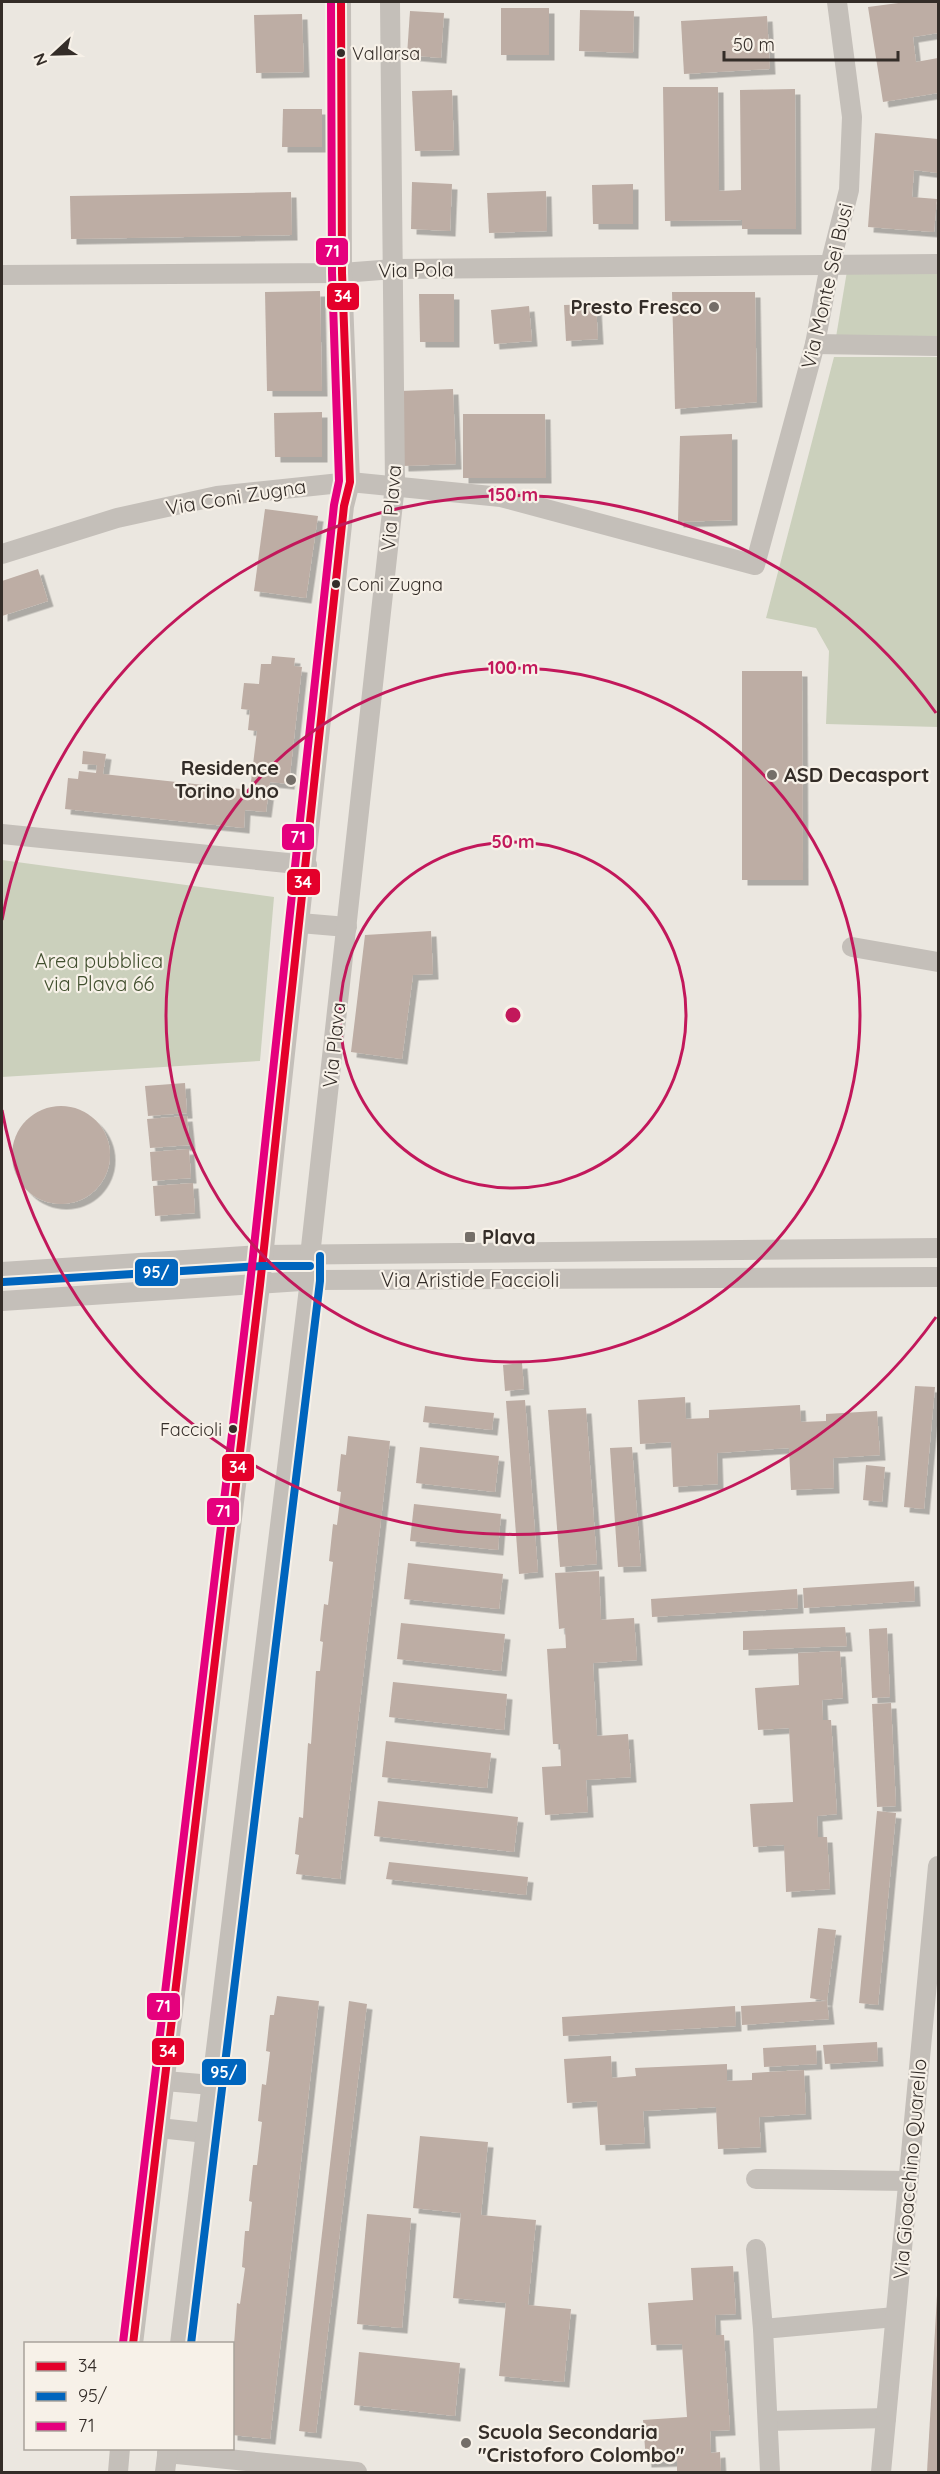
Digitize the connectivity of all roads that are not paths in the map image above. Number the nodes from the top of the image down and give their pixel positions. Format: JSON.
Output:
{"nodes":[{"id":1,"x":341,"y":2,"type":"edge"},
{"id":2,"x":390,"y":2,"type":"edge"},
{"id":3,"x":837,"y":2,"type":"edge"},
{"id":4,"x":939,"y":264,"type":"edge"},
{"id":5,"x":830,"y":265,"type":"junction"},
{"id":6,"x":394,"y":269,"type":"junction"},
{"id":7,"x":342,"y":273,"type":"junction"},
{"id":8,"x":2,"y":275,"type":"edge"},
{"id":9,"x":815,"y":344,"type":"junction"},
{"id":10,"x":939,"y":346,"type":"edge"},
{"id":11,"x":350,"y":482,"type":"junction"},
{"id":12,"x":395,"y":485,"type":"junction"},
{"id":13,"x":2,"y":554,"type":"edge"},
{"id":14,"x":755,"y":565,"type":"joint"},
{"id":15,"x":2,"y":834,"type":"edge"},
{"id":16,"x":307,"y":865,"type":"junction"},
{"id":17,"x":300,"y":923,"type":"junction"},
{"id":18,"x":347,"y":927,"type":"junction"},
{"id":19,"x":852,"y":947,"type":"dead end"},
{"id":20,"x":939,"y":962,"type":"edge"},
{"id":21,"x":939,"y":1248,"type":"edge"},
{"id":22,"x":262,"y":1256,"type":"junction"},
{"id":23,"x":310,"y":1256,"type":"junction"},
{"id":24,"x":2,"y":1272,"type":"edge"},
{"id":25,"x":939,"y":1277,"type":"edge"},
{"id":26,"x":310,"y":1280,"type":"junction"},
{"id":27,"x":260,"y":1285,"type":"junction"},
{"id":28,"x":2,"y":1301,"type":"edge"},
{"id":29,"x":939,"y":1866,"type":"edge"},
{"id":30,"x":165,"y":2081,"type":"junction"},
{"id":31,"x":212,"y":2085,"type":"junction"},
{"id":32,"x":159,"y":2128,"type":"junction"},
{"id":33,"x":206,"y":2133,"type":"junction"},
{"id":34,"x":756,"y":2179,"type":"dead end"},
{"id":35,"x":908,"y":2181,"type":"junction"},
{"id":36,"x":756,"y":2249,"type":"dead end"},
{"id":37,"x":895,"y":2317,"type":"junction"},
{"id":38,"x":763,"y":2329,"type":"junction"},
{"id":39,"x":133,"y":2342,"type":"edge"},
{"id":40,"x":180,"y":2342,"type":"edge"},
{"id":41,"x":886,"y":2418,"type":"junction"},
{"id":42,"x":768,"y":2421,"type":"junction"},
{"id":43,"x":120,"y":2450,"type":"edge"},
{"id":44,"x":167,"y":2451,"type":"edge"},
{"id":45,"x":118,"y":2472,"type":"edge"},
{"id":46,"x":165,"y":2472,"type":"edge"},
{"id":47,"x":349,"y":2472,"type":"edge"},
{"id":48,"x":771,"y":2472,"type":"edge"},
{"id":49,"x":881,"y":2472,"type":"edge"}],
"edges":[{"from":1,"to":7,"type":"street"},
{"from":2,"to":6,"type":"street","name":"Via Plava"},
{"from":3,"to":5,"type":"street","name":"Via Monte Sei Busi"},
{"from":4,"to":5,"type":"street","name":"Via Pola"},
{"from":5,"to":6,"type":"street","name":"Via Pola"},
{"from":5,"to":9,"type":"street","name":"Via Monte Sei Busi"},
{"from":6,"to":7,"type":"street","name":"Via Pola"},
{"from":6,"to":12,"type":"street","name":"Via Plava"},
{"from":7,"to":8,"type":"street","name":"Via Pola"},
{"from":7,"to":11,"type":"street"},
{"from":9,"to":10,"type":"street"},
{"from":9,"to":14,"type":"street","name":"Via Monte Sei Busi"},
{"from":11,"to":12,"type":"street","name":"Via Coni Zugna"},
{"from":11,"to":13,"type":"street","name":"Via Coni Zugna"},
{"from":11,"to":16,"type":"street"},
{"from":12,"to":14,"type":"street","name":"Via Coni Zugna"},
{"from":12,"to":18,"type":"street","name":"Via Plava"},
{"from":15,"to":16,"type":"street"},
{"from":16,"to":17,"type":"street"},
{"from":17,"to":18,"type":"street"},
{"from":17,"to":22,"type":"street"},
{"from":18,"to":23,"type":"street","name":"Via Plava"},
{"from":19,"to":20,"type":"street"},
{"from":21,"to":23,"type":"street","name":"Via Aristide Faccioli"},
{"from":22,"to":23,"type":"street","name":"Via Aristide Faccioli"},
{"from":22,"to":24,"type":"street","name":"Via Aristide Faccioli"},
{"from":22,"to":27,"type":"street"},
{"from":23,"to":26,"type":"street","name":"Via Plava"},
{"from":25,"to":26,"type":"street","name":"Via Aristide Faccioli"},
{"from":26,"to":27,"type":"street","name":"Via Aristide Faccioli"},
{"from":26,"to":31,"type":"street","name":"Via Plava"},
{"from":27,"to":28,"type":"street","name":"Via Aristide Faccioli"},
{"from":27,"to":30,"type":"street"},
{"from":29,"to":35,"type":"street","name":"Via Gioacchino Quarello"},
{"from":30,"to":31,"type":"street"},
{"from":30,"to":32,"type":"street"},
{"from":31,"to":33,"type":"street","name":"Via Plava"},
{"from":32,"to":33,"type":"street"},
{"from":32,"to":39,"type":"street"},
{"from":33,"to":40,"type":"street","name":"Via Plava"},
{"from":34,"to":35,"type":"street"},
{"from":35,"to":37,"type":"street","name":"Via Gioacchino Quarello"},
{"from":36,"to":38,"type":"street"},
{"from":37,"to":38,"type":"street"},
{"from":37,"to":41,"type":"street","name":"Via Gioacchino Quarello"},
{"from":38,"to":42,"type":"street"},
{"from":41,"to":42,"type":"street"},
{"from":41,"to":49,"type":"street","name":"Via Gioacchino Quarello"},
{"from":42,"to":48,"type":"street"},
{"from":43,"to":45,"type":"street"},
{"from":44,"to":46,"type":"street"},
{"from":44,"to":47,"type":"street"}]}
